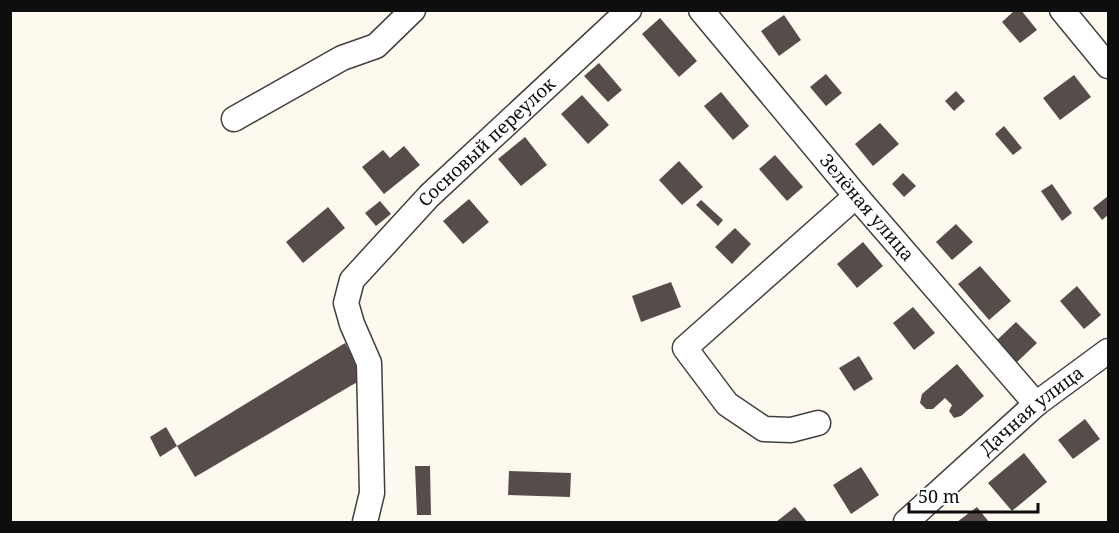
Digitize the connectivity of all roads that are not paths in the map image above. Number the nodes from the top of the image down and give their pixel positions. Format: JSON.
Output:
{"nodes":[{"id":1,"x":413,"y":10,"type":"edge"},
{"id":2,"x":629,"y":10,"type":"edge"},
{"id":3,"x":701,"y":10,"type":"edge"},
{"id":4,"x":1062,"y":10,"type":"edge"},
{"id":5,"x":1108,"y":66,"type":"edge"},
{"id":6,"x":234,"y":119,"type":"dead end"},
{"id":7,"x":856,"y":196,"type":"junction"},
{"id":8,"x":1108,"y":351,"type":"edge"},
{"id":9,"x":1036,"y":404,"type":"junction"},
{"id":10,"x":818,"y":423,"type":"dead end"},
{"id":11,"x":365,"y":522,"type":"edge"},
{"id":12,"x":906,"y":522,"type":"edge"}],
"edges":[{"from":1,"to":6,"type":"street"},
{"from":2,"to":11,"type":"street","name":"Сосновый переулок"},
{"from":3,"to":7,"type":"street","name":"Зелёная улица"},
{"from":4,"to":5,"type":"street"},
{"from":7,"to":9,"type":"street","name":"Зелёная улица"},
{"from":7,"to":10,"type":"street"},
{"from":8,"to":9,"type":"street","name":"Дачная улица"},
{"from":9,"to":12,"type":"street","name":"Дачная улица"}]}
